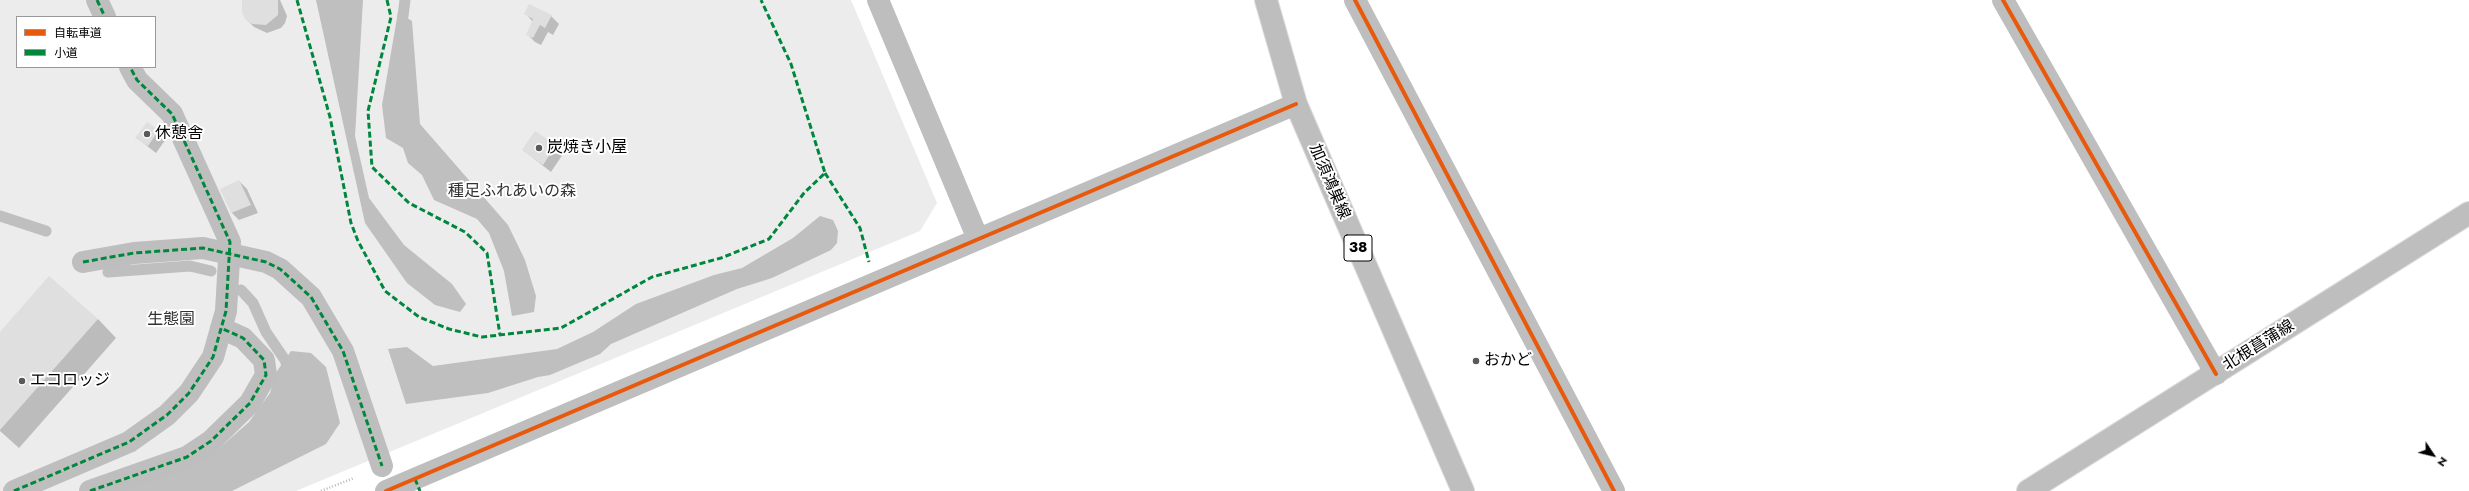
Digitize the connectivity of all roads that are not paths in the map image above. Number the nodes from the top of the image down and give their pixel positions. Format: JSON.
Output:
{"nodes":[{"id":1,"x":97,"y":0,"type":"edge"},
{"id":2,"x":878,"y":0,"type":"edge"},
{"id":3,"x":1266,"y":0,"type":"edge"},
{"id":4,"x":1355,"y":0,"type":"edge"},
{"id":5,"x":2003,"y":0,"type":"edge"},
{"id":6,"x":105,"y":16,"type":"edge"},
{"id":7,"x":131,"y":68,"type":"edge"},
{"id":8,"x":1296,"y":104,"type":"junction"},
{"id":9,"x":2469,"y":213,"type":"edge"},
{"id":10,"x":978,"y":239,"type":"junction"},
{"id":11,"x":229,"y":254,"type":"junction"},
{"id":12,"x":83,"y":262,"type":"dead end"},
{"id":13,"x":221,"y":328,"type":"junction"},
{"id":14,"x":2216,"y":374,"type":"junction"},
{"id":15,"x":382,"y":466,"type":"road end"},
{"id":16,"x":14,"y":491,"type":"edge"},
{"id":17,"x":90,"y":491,"type":"edge"},
{"id":18,"x":386,"y":491,"type":"edge"},
{"id":19,"x":1463,"y":491,"type":"edge"},
{"id":20,"x":1614,"y":491,"type":"edge"},
{"id":21,"x":2028,"y":491,"type":"edge"}],
"edges":[{"from":1,"to":6,"type":"street"},
{"from":2,"to":10,"type":"street"},
{"from":3,"to":8,"type":"street","name":"加須鴻巣線","number":"38"},
{"from":4,"to":20,"type":"street"},
{"from":5,"to":14,"type":"street"},
{"from":7,"to":11,"type":"street"},
{"from":8,"to":10,"type":"street"},
{"from":8,"to":19,"type":"street","name":"加須鴻巣線","number":"38"},
{"from":9,"to":14,"type":"street","name":"北根菖蒲線"},
{"from":10,"to":18,"type":"street"},
{"from":11,"to":12,"type":"street"},
{"from":11,"to":13,"type":"street"},
{"from":11,"to":15,"type":"street"},
{"from":13,"to":16,"type":"street"},
{"from":13,"to":17,"type":"street"},
{"from":14,"to":21,"type":"street","name":"北根菖蒲線"}]}
